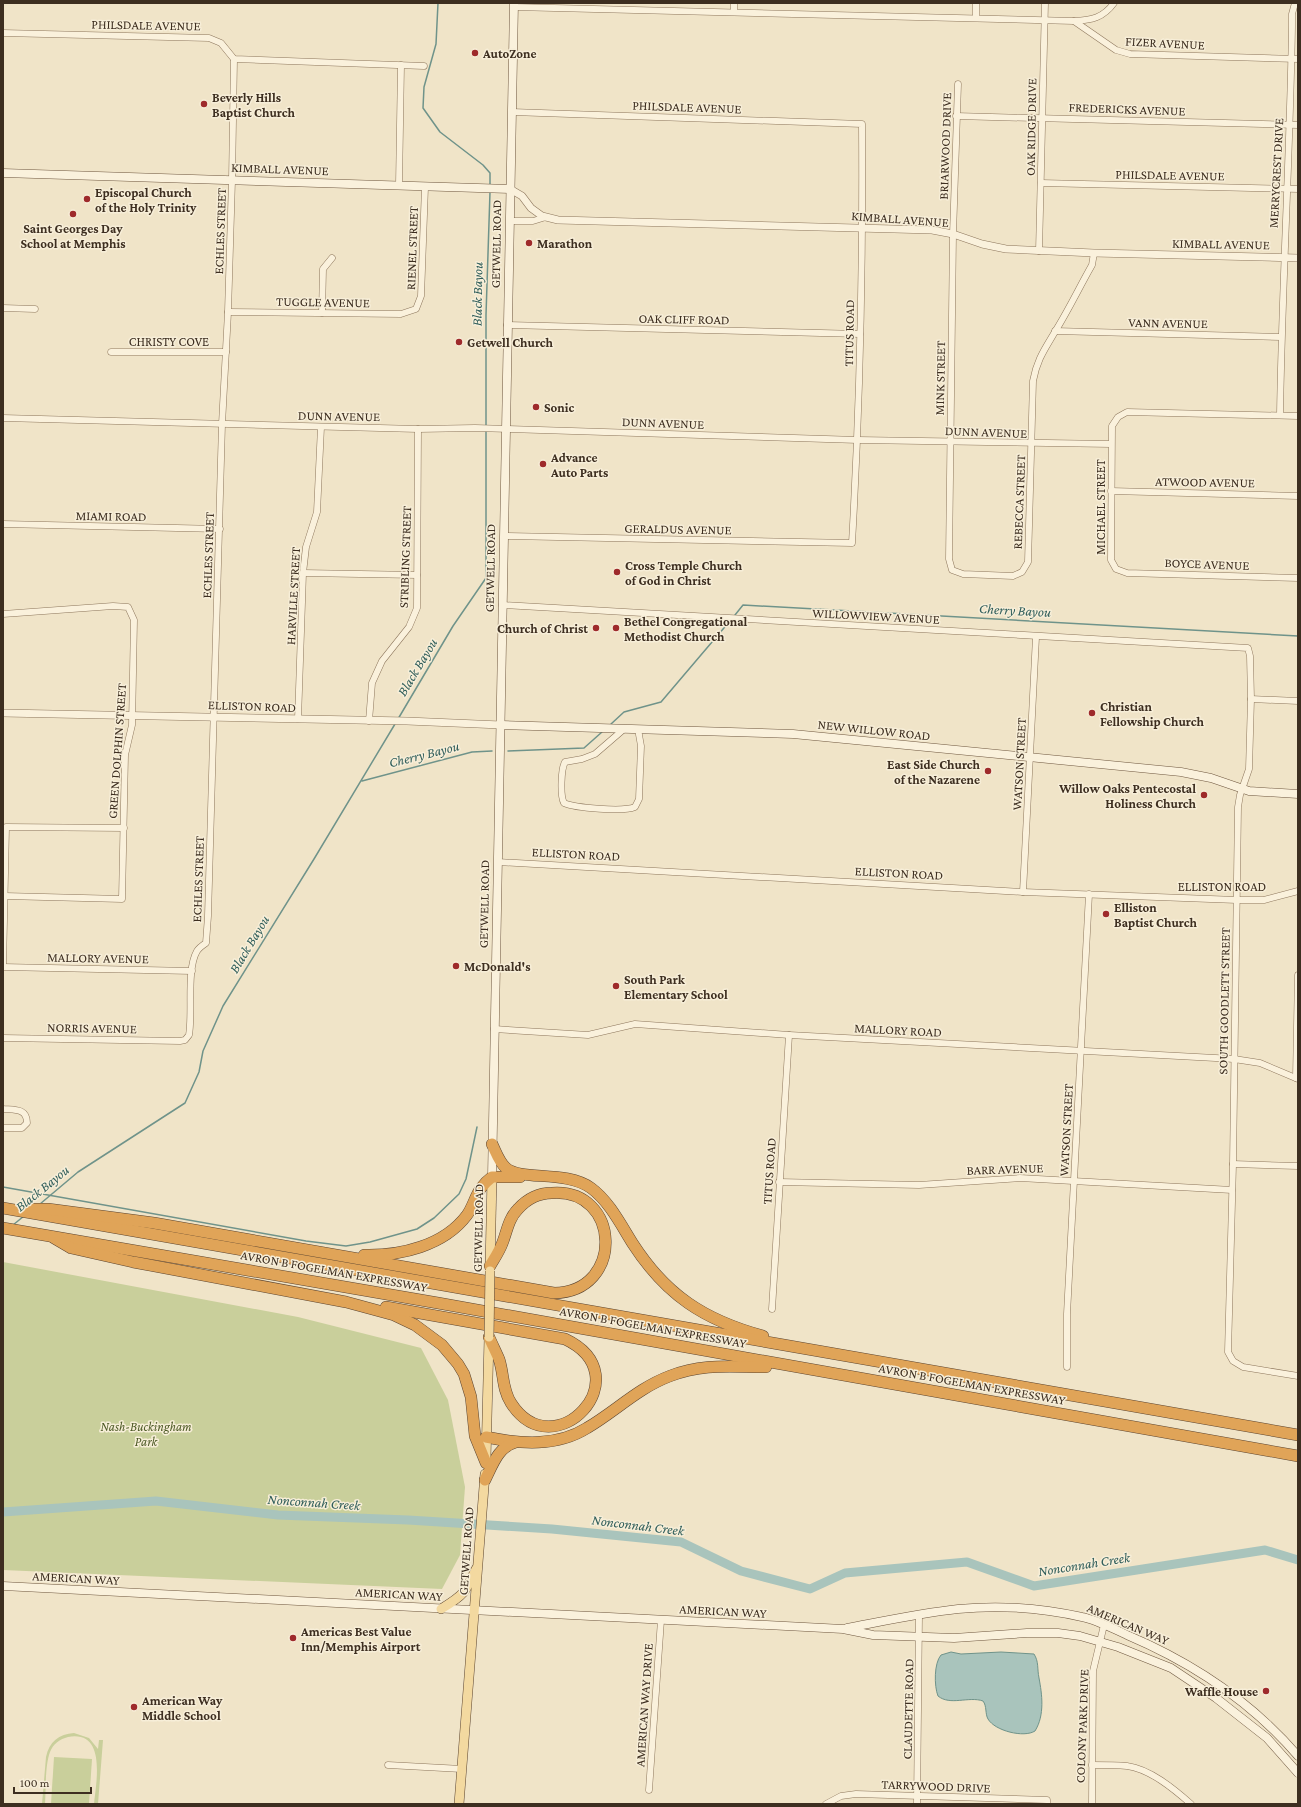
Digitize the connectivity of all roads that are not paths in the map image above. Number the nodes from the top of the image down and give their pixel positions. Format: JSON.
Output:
{"nodes":[{"id":1,"x":734,"y":3,"type":"edge"},
{"id":2,"x":976,"y":3,"type":"edge"},
{"id":3,"x":1045,"y":3,"type":"edge"},
{"id":4,"x":1114,"y":3,"type":"edge"},
{"id":5,"x":1295,"y":3,"type":"edge"},
{"id":6,"x":514,"y":5,"type":"edge"},
{"id":7,"x":734,"y":12,"type":"junction"},
{"id":8,"x":976,"y":18,"type":"junction"},
{"id":9,"x":1045,"y":19,"type":"junction"},
{"id":10,"x":1074,"y":21,"type":"junction"},
{"id":11,"x":3,"y":33,"type":"edge"},
{"id":12,"x":1291,"y":58,"type":"junction"},
{"id":13,"x":234,"y":59,"type":"junction"},
{"id":14,"x":1298,"y":59,"type":"edge"},
{"id":15,"x":401,"y":65,"type":"junction"},
{"id":16,"x":424,"y":66,"type":"dead end"},
{"id":17,"x":958,"y":84,"type":"dead end"},
{"id":18,"x":512,"y":112,"type":"junction"},
{"id":19,"x":956,"y":116,"type":"junction"},
{"id":20,"x":1042,"y":118,"type":"junction"},
{"id":21,"x":862,"y":124,"type":"joint"},
{"id":22,"x":1290,"y":124,"type":"junction"},
{"id":23,"x":1298,"y":125,"type":"edge"},
{"id":24,"x":3,"y":173,"type":"edge"},
{"id":25,"x":232,"y":180,"type":"junction"},
{"id":26,"x":1041,"y":183,"type":"junction"},
{"id":27,"x":399,"y":185,"type":"junction"},
{"id":28,"x":425,"y":187,"type":"junction"},
{"id":29,"x":510,"y":189,"type":"junction"},
{"id":30,"x":1287,"y":189,"type":"junction"},
{"id":31,"x":1298,"y":189,"type":"edge"},
{"id":32,"x":546,"y":217,"type":"junction"},
{"id":33,"x":510,"y":221,"type":"junction"},
{"id":34,"x":862,"y":227,"type":"junction"},
{"id":35,"x":953,"y":234,"type":"junction"},
{"id":36,"x":1039,"y":251,"type":"junction"},
{"id":37,"x":1094,"y":253,"type":"junction"},
{"id":38,"x":1284,"y":257,"type":"junction"},
{"id":39,"x":332,"y":258,"type":"dead end"},
{"id":40,"x":1298,"y":258,"type":"edge"},
{"id":41,"x":3,"y":308,"type":"edge"},
{"id":42,"x":35,"y":309,"type":"dead end"},
{"id":43,"x":416,"y":309,"type":"joint"},
{"id":44,"x":228,"y":312,"type":"junction"},
{"id":45,"x":322,"y":313,"type":"junction"},
{"id":46,"x":507,"y":326,"type":"junction"},
{"id":47,"x":1055,"y":331,"type":"junction"},
{"id":48,"x":860,"y":334,"type":"junction"},
{"id":49,"x":1281,"y":337,"type":"junction"},
{"id":50,"x":111,"y":352,"type":"dead end"},
{"id":51,"x":226,"y":352,"type":"junction"},
{"id":52,"x":1280,"y":415,"type":"junction"},
{"id":53,"x":1298,"y":416,"type":"edge"},
{"id":54,"x":3,"y":418,"type":"edge"},
{"id":55,"x":222,"y":424,"type":"junction"},
{"id":56,"x":321,"y":427,"type":"junction"},
{"id":57,"x":418,"y":429,"type":"junction"},
{"id":58,"x":506,"y":429,"type":"junction"},
{"id":59,"x":858,"y":440,"type":"junction"},
{"id":60,"x":950,"y":442,"type":"junction"},
{"id":61,"x":1031,"y":444,"type":"junction"},
{"id":62,"x":1111,"y":444,"type":"junction"},
{"id":63,"x":1110,"y":491,"type":"junction"},
{"id":64,"x":1298,"y":496,"type":"edge"},
{"id":65,"x":3,"y":524,"type":"edge"},
{"id":66,"x":220,"y":529,"type":"junction"},
{"id":67,"x":504,"y":536,"type":"junction"},
{"id":68,"x":852,"y":543,"type":"joint"},
{"id":69,"x":1116,"y":569,"type":"joint"},
{"id":70,"x":1022,"y":572,"type":"joint"},
{"id":71,"x":303,"y":573,"type":"junction"},
{"id":72,"x":417,"y":575,"type":"junction"},
{"id":73,"x":1298,"y":578,"type":"edge"},
{"id":74,"x":502,"y":605,"type":"junction"},
{"id":75,"x":3,"y":614,"type":"edge"},
{"id":76,"x":1036,"y":637,"type":"junction"},
{"id":77,"x":1248,"y":648,"type":"joint"},
{"id":78,"x":1252,"y":699,"type":"junction"},
{"id":79,"x":1298,"y":701,"type":"edge"},
{"id":80,"x":3,"y":713,"type":"edge"},
{"id":81,"x":132,"y":716,"type":"junction"},
{"id":82,"x":214,"y":717,"type":"junction"},
{"id":83,"x":298,"y":719,"type":"junction"},
{"id":84,"x":369,"y":721,"type":"junction"},
{"id":85,"x":501,"y":725,"type":"junction"},
{"id":86,"x":624,"y":728,"type":"junction"},
{"id":87,"x":638,"y":729,"type":"junction"},
{"id":88,"x":1031,"y":757,"type":"junction"},
{"id":89,"x":1242,"y":789,"type":"junction"},
{"id":90,"x":1298,"y":794,"type":"edge"},
{"id":91,"x":124,"y":828,"type":"junction"},
{"id":92,"x":498,"y":862,"type":"junction"},
{"id":93,"x":3,"y":866,"type":"edge"},
{"id":94,"x":1298,"y":891,"type":"edge"},
{"id":95,"x":1024,"y":892,"type":"junction"},
{"id":96,"x":1089,"y":894,"type":"junction"},
{"id":97,"x":5,"y":896,"type":"junction"},
{"id":98,"x":1237,"y":900,"type":"junction"},
{"id":99,"x":3,"y":966,"type":"edge"},
{"id":100,"x":192,"y":971,"type":"junction"},
{"id":101,"x":1298,"y":975,"type":"edge"},
{"id":102,"x":494,"y":1030,"type":"junction"},
{"id":103,"x":789,"y":1035,"type":"junction"},
{"id":104,"x":3,"y":1038,"type":"edge"},
{"id":105,"x":180,"y":1041,"type":"joint"},
{"id":106,"x":1081,"y":1050,"type":"junction"},
{"id":107,"x":1234,"y":1059,"type":"junction"},
{"id":108,"x":1297,"y":1078,"type":"edge"},
{"id":109,"x":3,"y":1109,"type":"edge"},
{"id":110,"x":3,"y":1128,"type":"edge"},
{"id":111,"x":492,"y":1144,"type":"junction"},
{"id":112,"x":1233,"y":1164,"type":"junction"},
{"id":113,"x":1298,"y":1166,"type":"edge"},
{"id":114,"x":538,"y":1176,"type":"junction"},
{"id":115,"x":492,"y":1177,"type":"junction"},
{"id":116,"x":1075,"y":1180,"type":"junction"},
{"id":117,"x":779,"y":1182,"type":"junction"},
{"id":118,"x":1232,"y":1190,"type":"junction"},
{"id":119,"x":5,"y":1209,"type":"edge"},
{"id":120,"x":61,"y":1215,"type":"junction"},
{"id":121,"x":3,"y":1228,"type":"edge"},
{"id":122,"x":44,"y":1234,"type":"junction"},
{"id":123,"x":299,"y":1249,"type":"junction"},
{"id":124,"x":490,"y":1268,"type":"junction"},
{"id":125,"x":346,"y":1302,"type":"junction"},
{"id":126,"x":772,"y":1309,"type":"dead end"},
{"id":127,"x":489,"y":1337,"type":"junction"},
{"id":128,"x":818,"y":1351,"type":"junction"},
{"id":129,"x":794,"y":1367,"type":"junction"},
{"id":130,"x":1066,"y":1368,"type":"dead end"},
{"id":131,"x":1298,"y":1376,"type":"edge"},
{"id":132,"x":1298,"y":1435,"type":"edge"},
{"id":133,"x":486,"y":1437,"type":"junction"},
{"id":134,"x":519,"y":1442,"type":"junction"},
{"id":135,"x":1298,"y":1456,"type":"edge"},
{"id":136,"x":486,"y":1463,"type":"junction"},
{"id":137,"x":485,"y":1480,"type":"junction"},
{"id":138,"x":478,"y":1564,"type":"junction"},
{"id":139,"x":3,"y":1586,"type":"edge"},
{"id":140,"x":441,"y":1609,"type":"junction"},
{"id":141,"x":475,"y":1610,"type":"junction"},
{"id":142,"x":919,"y":1615,"type":"junction"},
{"id":143,"x":661,"y":1620,"type":"junction"},
{"id":144,"x":1104,"y":1625,"type":"junction"},
{"id":145,"x":843,"y":1629,"type":"junction"},
{"id":146,"x":919,"y":1637,"type":"junction"},
{"id":147,"x":1100,"y":1642,"type":"junction"},
{"id":148,"x":1298,"y":1756,"type":"edge"},
{"id":149,"x":388,"y":1765,"type":"dead end"},
{"id":150,"x":1092,"y":1765,"type":"junction"},
{"id":151,"x":462,"y":1769,"type":"junction"},
{"id":152,"x":1298,"y":1773,"type":"edge"},
{"id":153,"x":649,"y":1790,"type":"dead end"},
{"id":154,"x":918,"y":1797,"type":"junction"},
{"id":155,"x":1047,"y":1802,"type":"edge"},
{"id":156,"x":459,"y":1804,"type":"edge"},
{"id":157,"x":826,"y":1804,"type":"edge"},
{"id":158,"x":917,"y":1804,"type":"edge"},
{"id":159,"x":1092,"y":1804,"type":"edge"},
{"id":160,"x":1191,"y":1804,"type":"edge"}],
"edges":[{"from":1,"to":7,"type":"street"},
{"from":2,"to":8,"type":"street"},
{"from":3,"to":9,"type":"street","name":"OAK RIDGE DRIVE"},
{"from":4,"to":10,"type":"street"},
{"from":5,"to":12,"type":"street","name":"MERRYCREST DRIVE"},
{"from":6,"to":7,"type":"street"},
{"from":6,"to":18,"type":"main road","name":"GETWELL ROAD"},
{"from":7,"to":8,"type":"street"},
{"from":8,"to":9,"type":"street"},
{"from":9,"to":10,"type":"street"},
{"from":9,"to":20,"type":"street","name":"OAK RIDGE DRIVE"},
{"from":10,"to":12,"type":"street","name":"FIZER AVENUE"},
{"from":11,"to":13,"type":"street","name":"PHILSDALE AVENUE"},
{"from":12,"to":14,"type":"street","name":"FIZER AVENUE"},
{"from":12,"to":22,"type":"street","name":"MERRYCREST DRIVE"},
{"from":13,"to":15,"type":"street"},
{"from":13,"to":25,"type":"street","name":"ECHLES STREET"},
{"from":15,"to":16,"type":"street"},
{"from":15,"to":27,"type":"street"},
{"from":17,"to":19,"type":"street","name":"BRIARWOOD DRIVE"},
{"from":18,"to":21,"type":"street","name":"PHILSDALE AVENUE"},
{"from":18,"to":29,"type":"main road","name":"GETWELL ROAD"},
{"from":19,"to":20,"type":"street","name":"FREDERICKS AVENUE"},
{"from":19,"to":35,"type":"street","name":"BRIARWOOD DRIVE"},
{"from":20,"to":22,"type":"street","name":"FREDERICKS AVENUE"},
{"from":20,"to":26,"type":"street","name":"OAK RIDGE DRIVE"},
{"from":21,"to":34,"type":"street","name":"TITUS ROAD"},
{"from":22,"to":23,"type":"street","name":"FREDERICKS AVENUE"},
{"from":22,"to":30,"type":"street","name":"MERRYCREST DRIVE"},
{"from":24,"to":25,"type":"main road","name":"KIMBALL AVENUE"},
{"from":25,"to":27,"type":"main road","name":"KIMBALL AVENUE"},
{"from":25,"to":44,"type":"street","name":"ECHLES STREET"},
{"from":26,"to":30,"type":"street","name":"PHILSDALE AVENUE"},
{"from":26,"to":36,"type":"street","name":"OAK RIDGE DRIVE"},
{"from":27,"to":28,"type":"main road","name":"KIMBALL AVENUE"},
{"from":28,"to":29,"type":"main road","name":"KIMBALL AVENUE"},
{"from":28,"to":43,"type":"street","name":"RIENEL STREET"},
{"from":29,"to":32,"type":"street","name":"KIMBALL AVENUE"},
{"from":29,"to":33,"type":"main road","name":"GETWELL ROAD"},
{"from":30,"to":31,"type":"street","name":"PHILSDALE AVENUE"},
{"from":30,"to":38,"type":"street","name":"MERRYCREST DRIVE"},
{"from":32,"to":33,"type":"street","name":"KIMBALL AVENUE"},
{"from":32,"to":34,"type":"street","name":"KIMBALL AVENUE"},
{"from":33,"to":46,"type":"main road","name":"GETWELL ROAD"},
{"from":34,"to":35,"type":"street","name":"KIMBALL AVENUE"},
{"from":34,"to":48,"type":"street","name":"TITUS ROAD"},
{"from":35,"to":36,"type":"street","name":"KIMBALL AVENUE"},
{"from":35,"to":60,"type":"street","name":"MINK STREET"},
{"from":36,"to":37,"type":"street","name":"KIMBALL AVENUE"},
{"from":37,"to":38,"type":"street","name":"KIMBALL AVENUE"},
{"from":37,"to":47,"type":"street","name":"REBECCA STREET"},
{"from":38,"to":40,"type":"street","name":"KIMBALL AVENUE"},
{"from":38,"to":49,"type":"street","name":"MERRYCREST DRIVE"},
{"from":39,"to":45,"type":"street"},
{"from":41,"to":42,"type":"street"},
{"from":43,"to":45,"type":"street","name":"TUGGLE AVENUE"},
{"from":44,"to":45,"type":"street","name":"TUGGLE AVENUE"},
{"from":44,"to":51,"type":"street","name":"ECHLES STREET"},
{"from":46,"to":48,"type":"street","name":"OAK CLIFF ROAD"},
{"from":46,"to":58,"type":"main road","name":"GETWELL ROAD"},
{"from":47,"to":49,"type":"street","name":"VANN AVENUE"},
{"from":47,"to":61,"type":"street","name":"REBECCA STREET"},
{"from":48,"to":59,"type":"street","name":"TITUS ROAD"},
{"from":49,"to":52,"type":"street","name":"MERRYCREST DRIVE"},
{"from":50,"to":51,"type":"street","name":"CHRISTY COVE"},
{"from":51,"to":55,"type":"street","name":"ECHLES STREET"},
{"from":52,"to":53,"type":"street"},
{"from":52,"to":62,"type":"street"},
{"from":54,"to":55,"type":"street","name":"DUNN AVENUE"},
{"from":55,"to":56,"type":"street","name":"DUNN AVENUE"},
{"from":55,"to":66,"type":"street","name":"ECHLES STREET"},
{"from":56,"to":57,"type":"street","name":"DUNN AVENUE"},
{"from":56,"to":71,"type":"street","name":"HARVILLE STREET"},
{"from":57,"to":58,"type":"street","name":"DUNN AVENUE"},
{"from":57,"to":72,"type":"street","name":"STRIBLING STREET"},
{"from":58,"to":59,"type":"street","name":"DUNN AVENUE"},
{"from":58,"to":67,"type":"main road","name":"GETWELL ROAD"},
{"from":59,"to":60,"type":"street","name":"DUNN AVENUE"},
{"from":59,"to":68,"type":"street","name":"TITUS ROAD"},
{"from":60,"to":61,"type":"street","name":"DUNN AVENUE"},
{"from":60,"to":70,"type":"street","name":"MINK STREET"},
{"from":61,"to":62,"type":"street","name":"DUNN AVENUE"},
{"from":61,"to":70,"type":"street","name":"REBECCA STREET"},
{"from":62,"to":63,"type":"street","name":"MICHAEL STREET"},
{"from":63,"to":64,"type":"street","name":"ATWOOD AVENUE"},
{"from":63,"to":69,"type":"street","name":"MICHAEL STREET"},
{"from":65,"to":66,"type":"street","name":"MIAMI ROAD"},
{"from":66,"to":82,"type":"street","name":"ECHLES STREET"},
{"from":67,"to":68,"type":"street","name":"GERALDUS AVENUE"},
{"from":67,"to":74,"type":"main road","name":"GETWELL ROAD"},
{"from":69,"to":73,"type":"street","name":"BOYCE AVENUE"},
{"from":71,"to":72,"type":"street"},
{"from":71,"to":83,"type":"street","name":"HARVILLE STREET"},
{"from":72,"to":84,"type":"street","name":"STRIBLING STREET"},
{"from":74,"to":76,"type":"street","name":"WILLOWVIEW AVENUE"},
{"from":74,"to":85,"type":"main road","name":"GETWELL ROAD"},
{"from":75,"to":81,"type":"street","name":"GREEN DOLPHIN STREET"},
{"from":76,"to":77,"type":"street","name":"WILLOWVIEW AVENUE"},
{"from":76,"to":88,"type":"street","name":"WATSON STREET"},
{"from":77,"to":78,"type":"street","name":"SOUTH GOODLETT STREET"},
{"from":78,"to":79,"type":"street"},
{"from":78,"to":89,"type":"street","name":"SOUTH GOODLETT STREET"},
{"from":80,"to":81,"type":"street","name":"ELLISTON ROAD"},
{"from":81,"to":82,"type":"street","name":"ELLISTON ROAD"},
{"from":81,"to":91,"type":"street","name":"GREEN DOLPHIN STREET"},
{"from":82,"to":83,"type":"street","name":"ELLISTON ROAD"},
{"from":82,"to":100,"type":"street","name":"ECHLES STREET"},
{"from":83,"to":84,"type":"street","name":"ELLISTON ROAD"},
{"from":84,"to":85,"type":"street","name":"ELLISTON ROAD"},
{"from":85,"to":86,"type":"main road","name":"NEW WILLOW ROAD"},
{"from":85,"to":92,"type":"main road","name":"GETWELL ROAD"},
{"from":86,"to":87,"type":"main road","name":"NEW WILLOW ROAD"},
{"from":86,"to":87,"type":"street"},
{"from":87,"to":88,"type":"main road","name":"NEW WILLOW ROAD"},
{"from":88,"to":89,"type":"main road","name":"NEW WILLOW ROAD"},
{"from":88,"to":95,"type":"street","name":"WATSON STREET"},
{"from":89,"to":90,"type":"main road","name":"NEW WILLOW ROAD"},
{"from":89,"to":98,"type":"street","name":"SOUTH GOODLETT STREET"},
{"from":91,"to":93,"type":"street"},
{"from":91,"to":97,"type":"street","name":"GREEN DOLPHIN STREET"},
{"from":92,"to":95,"type":"street","name":"ELLISTON ROAD"},
{"from":92,"to":102,"type":"main road","name":"GETWELL ROAD"},
{"from":93,"to":97,"type":"street"},
{"from":94,"to":98,"type":"street","name":"ELLISTON ROAD"},
{"from":95,"to":96,"type":"street","name":"ELLISTON ROAD"},
{"from":96,"to":98,"type":"street","name":"ELLISTON ROAD"},
{"from":96,"to":106,"type":"street","name":"WATSON STREET"},
{"from":97,"to":99,"type":"street"},
{"from":98,"to":107,"type":"street","name":"SOUTH GOODLETT STREET"},
{"from":99,"to":100,"type":"street","name":"MALLORY AVENUE"},
{"from":100,"to":105,"type":"street","name":"ECHLES STREET"},
{"from":101,"to":108,"type":"street"},
{"from":102,"to":103,"type":"street","name":"MALLORY ROAD"},
{"from":102,"to":111,"type":"main road","name":"GETWELL ROAD"},
{"from":103,"to":106,"type":"street","name":"MALLORY ROAD"},
{"from":103,"to":117,"type":"street","name":"TITUS ROAD"},
{"from":104,"to":105,"type":"street","name":"NORRIS AVENUE"},
{"from":106,"to":107,"type":"street","name":"MALLORY ROAD"},
{"from":106,"to":116,"type":"street","name":"WATSON STREET"},
{"from":107,"to":108,"type":"street","name":"MALLORY ROAD"},
{"from":107,"to":112,"type":"street","name":"SOUTH GOODLETT STREET"},
{"from":109,"to":110,"type":"street"},
{"from":111,"to":114,"type":"highway"},
{"from":111,"to":115,"type":"main road","name":"GETWELL ROAD"},
{"from":112,"to":113,"type":"street"},
{"from":112,"to":118,"type":"street","name":"SOUTH GOODLETT STREET"},
{"from":114,"to":115,"type":"highway"},
{"from":114,"to":128,"type":"highway"},
{"from":115,"to":123,"type":"highway"},
{"from":115,"to":124,"type":"main road","name":"GETWELL ROAD"},
{"from":116,"to":117,"type":"street","name":"BARR AVENUE"},
{"from":116,"to":118,"type":"street","name":"BARR AVENUE"},
{"from":116,"to":130,"type":"street","name":"WATSON STREET"},
{"from":117,"to":126,"type":"street","name":"TITUS ROAD"},
{"from":118,"to":131,"type":"street","name":"SOUTH GOODLETT STREET"},
{"from":119,"to":120,"type":"highway"},
{"from":120,"to":123,"type":"highway"},
{"from":120,"to":128,"type":"highway","name":"AVRON B FOGELMAN EXPRESSWAY"},
{"from":121,"to":122,"type":"highway","name":"AVRON B FOGELMAN EXPRESSWAY"},
{"from":122,"to":125,"type":"highway"},
{"from":122,"to":129,"type":"highway","name":"AVRON B FOGELMAN EXPRESSWAY"},
{"from":123,"to":124,"type":"highway"},
{"from":124,"to":127,"type":"main road","name":"GETWELL ROAD","bridge":true},
{"from":125,"to":127,"type":"highway"},
{"from":125,"to":136,"type":"highway"},
{"from":127,"to":133,"type":"main road","name":"GETWELL ROAD"},
{"from":128,"to":132,"type":"highway","name":"AVRON B FOGELMAN EXPRESSWAY"},
{"from":129,"to":134,"type":"highway"},
{"from":129,"to":135,"type":"highway","name":"AVRON B FOGELMAN EXPRESSWAY"},
{"from":133,"to":134,"type":"highway"},
{"from":133,"to":136,"type":"main road","name":"GETWELL ROAD"},
{"from":134,"to":137,"type":"highway"},
{"from":136,"to":137,"type":"main road","name":"GETWELL ROAD"},
{"from":137,"to":138,"type":"main road","name":"GETWELL ROAD"},
{"from":138,"to":140,"type":"main road"},
{"from":138,"to":141,"type":"main road","name":"GETWELL ROAD"},
{"from":139,"to":140,"type":"main road","name":"AMERICAN WAY"},
{"from":140,"to":141,"type":"main road","name":"AMERICAN WAY"},
{"from":141,"to":143,"type":"main road","name":"AMERICAN WAY"},
{"from":141,"to":151,"type":"main road","name":"GETWELL ROAD"},
{"from":142,"to":144,"type":"main road","name":"AMERICAN WAY"},
{"from":142,"to":145,"type":"main road","name":"AMERICAN WAY"},
{"from":142,"to":146,"type":"street","name":"CLAUDETTE ROAD"},
{"from":143,"to":145,"type":"main road","name":"AMERICAN WAY"},
{"from":143,"to":153,"type":"street","name":"AMERICAN WAY DRIVE"},
{"from":144,"to":147,"type":"street","name":"COLONY PARK DRIVE"},
{"from":144,"to":148,"type":"main road","name":"AMERICAN WAY"},
{"from":145,"to":146,"type":"main road","name":"AMERICAN WAY"},
{"from":146,"to":147,"type":"main road","name":"AMERICAN WAY"},
{"from":146,"to":154,"type":"street","name":"CLAUDETTE ROAD"},
{"from":147,"to":150,"type":"street","name":"COLONY PARK DRIVE"},
{"from":147,"to":152,"type":"main road","name":"AMERICAN WAY"},
{"from":149,"to":151,"type":"street"},
{"from":150,"to":159,"type":"street","name":"COLONY PARK DRIVE"},
{"from":150,"to":160,"type":"street"},
{"from":151,"to":156,"type":"main road","name":"GETWELL ROAD"},
{"from":154,"to":155,"type":"street","name":"TARRYWOOD DRIVE"},
{"from":154,"to":157,"type":"street","name":"TARRYWOOD DRIVE"},
{"from":154,"to":158,"type":"street","name":"CLAUDETTE ROAD"}]}
